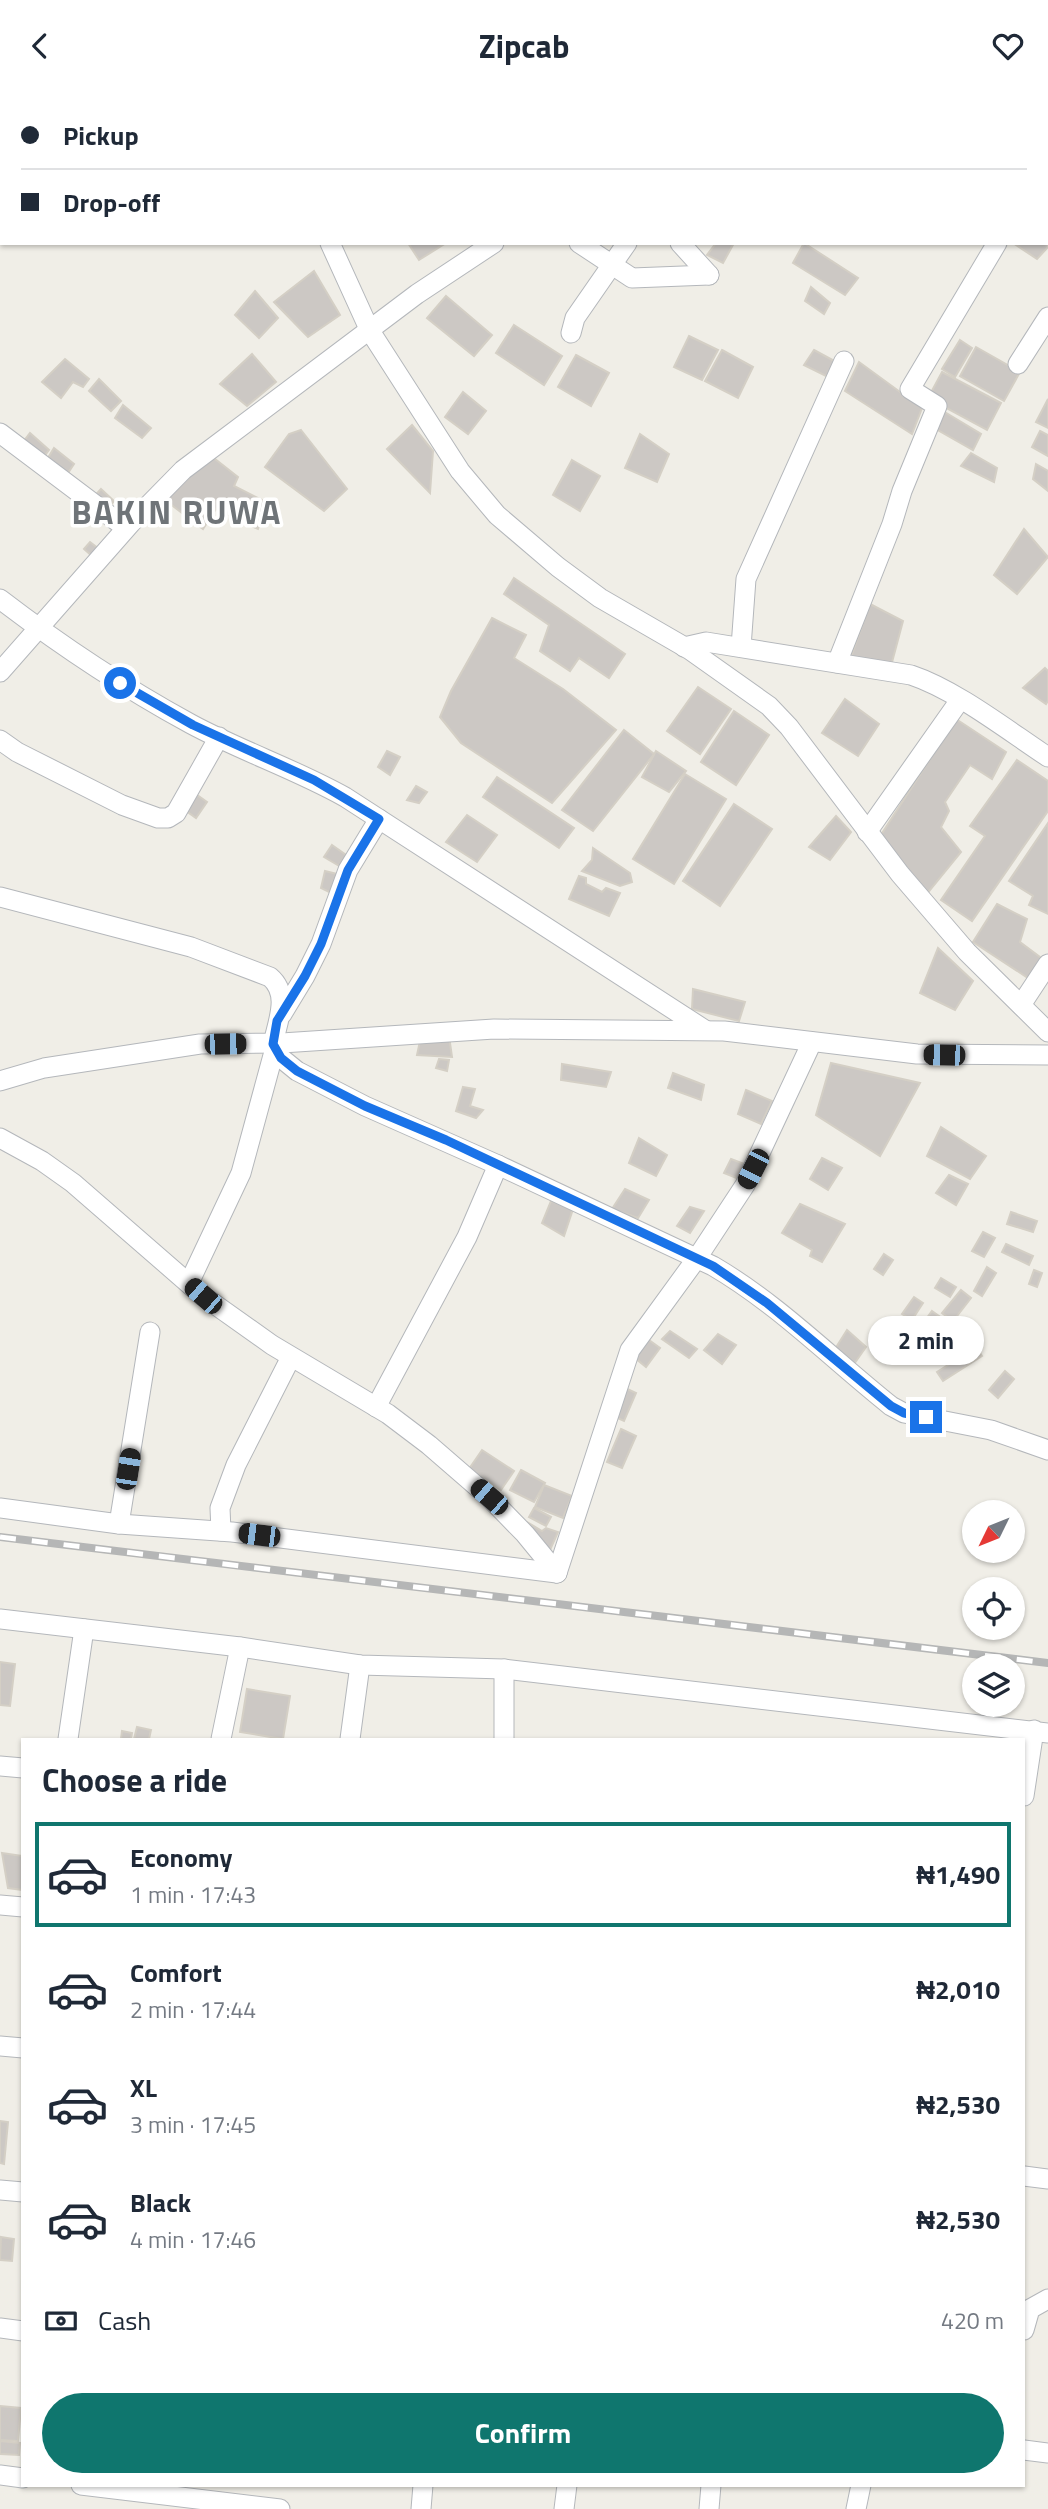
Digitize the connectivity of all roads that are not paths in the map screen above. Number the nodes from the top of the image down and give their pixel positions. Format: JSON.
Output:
{"nodes":[{"id":1,"x":331,"y":245,"type":"edge"},
{"id":2,"x":491,"y":245,"type":"edge"},
{"id":3,"x":582,"y":245,"type":"edge"},
{"id":4,"x":626,"y":245,"type":"edge"},
{"id":5,"x":682,"y":245,"type":"edge"},
{"id":6,"x":996,"y":245,"type":"edge"},
{"id":7,"x":612,"y":265,"type":"junction"},
{"id":8,"x":1048,"y":317,"type":"edge"},
{"id":9,"x":370,"y":331,"type":"junction"},
{"id":10,"x":571,"y":333,"type":"dead end"},
{"id":11,"x":844,"y":361,"type":"dead end"},
{"id":12,"x":1018,"y":363,"type":"dead end"},
{"id":13,"x":0,"y":433,"type":"edge"},
{"id":14,"x":126,"y":528,"type":"junction"},
{"id":15,"x":0,"y":599,"type":"edge"},
{"id":16,"x":39,"y":626,"type":"junction"},
{"id":17,"x":684,"y":647,"type":"junction"},
{"id":18,"x":741,"y":647,"type":"junction"},
{"id":19,"x":837,"y":663,"type":"junction"},
{"id":20,"x":0,"y":673,"type":"edge"},
{"id":21,"x":960,"y":701,"type":"junction"},
{"id":22,"x":219,"y":737,"type":"junction"},
{"id":23,"x":0,"y":740,"type":"edge"},
{"id":24,"x":1048,"y":757,"type":"edge"},
{"id":25,"x":379,"y":819,"type":"junction"},
{"id":26,"x":867,"y":832,"type":"junction"},
{"id":27,"x":0,"y":897,"type":"edge"},
{"id":28,"x":1048,"y":964,"type":"edge"},
{"id":29,"x":1021,"y":1005,"type":"junction"},
{"id":30,"x":277,"y":1021,"type":"junction"},
{"id":31,"x":705,"y":1031,"type":"junction"},
{"id":32,"x":1048,"y":1032,"type":"edge"},
{"id":33,"x":812,"y":1042,"type":"junction"},
{"id":34,"x":274,"y":1046,"type":"junction"},
{"id":35,"x":1048,"y":1055,"type":"edge"},
{"id":36,"x":0,"y":1081,"type":"edge"},
{"id":37,"x":0,"y":1138,"type":"edge"},
{"id":38,"x":498,"y":1165,"type":"junction"},
{"id":39,"x":697,"y":1258,"type":"junction"},
{"id":40,"x":189,"y":1283,"type":"junction"},
{"id":41,"x":150,"y":1332,"type":"dead end"},
{"id":42,"x":291,"y":1357,"type":"junction"},
{"id":43,"x":376,"y":1407,"type":"junction"},
{"id":44,"x":1048,"y":1450,"type":"edge"},
{"id":45,"x":0,"y":1508,"type":"edge"},
{"id":46,"x":119,"y":1524,"type":"junction"},
{"id":47,"x":221,"y":1531,"type":"junction"},
{"id":48,"x":557,"y":1573,"type":"junction"},
{"id":49,"x":0,"y":1619,"type":"edge"},
{"id":50,"x":84,"y":1629,"type":"junction"},
{"id":51,"x":240,"y":1647,"type":"junction"},
{"id":52,"x":359,"y":1665,"type":"junction"},
{"id":53,"x":504,"y":1669,"type":"junction"},
{"id":54,"x":1041,"y":1732,"type":"edge"},
{"id":55,"x":68,"y":1738,"type":"edge"},
{"id":56,"x":221,"y":1738,"type":"edge"},
{"id":57,"x":350,"y":1738,"type":"edge"},
{"id":58,"x":504,"y":1738,"type":"edge"},
{"id":59,"x":0,"y":1766,"type":"edge"},
{"id":60,"x":21,"y":1768,"type":"edge"},
{"id":61,"x":1025,"y":1792,"type":"edge"},
{"id":62,"x":0,"y":1905,"type":"edge"},
{"id":63,"x":21,"y":1907,"type":"edge"},
{"id":64,"x":0,"y":2046,"type":"edge"},
{"id":65,"x":21,"y":2048,"type":"edge"},
{"id":66,"x":1025,"y":2176,"type":"edge"},
{"id":67,"x":1048,"y":2179,"type":"edge"},
{"id":68,"x":0,"y":2190,"type":"edge"},
{"id":69,"x":21,"y":2192,"type":"edge"},
{"id":70,"x":1048,"y":2299,"type":"edge"},
{"id":71,"x":1025,"y":2326,"type":"edge"},
{"id":72,"x":0,"y":2328,"type":"edge"},
{"id":73,"x":21,"y":2331,"type":"edge"},
{"id":74,"x":1025,"y":2450,"type":"edge"},
{"id":75,"x":1048,"y":2453,"type":"edge"},
{"id":76,"x":0,"y":2475,"type":"edge"},
{"id":77,"x":21,"y":2478,"type":"edge"},
{"id":78,"x":98,"y":2487,"type":"edge"},
{"id":79,"x":423,"y":2487,"type":"edge"},
{"id":80,"x":567,"y":2487,"type":"edge"},
{"id":81,"x":711,"y":2487,"type":"edge"},
{"id":82,"x":861,"y":2487,"type":"edge"},
{"id":83,"x":280,"y":2509,"type":"edge"},
{"id":84,"x":421,"y":2509,"type":"edge"},
{"id":85,"x":564,"y":2509,"type":"edge"},
{"id":86,"x":709,"y":2509,"type":"edge"},
{"id":87,"x":856,"y":2509,"type":"edge"}],
"edges":[{"from":1,"to":9,"type":"street"},
{"from":2,"to":9,"type":"street"},
{"from":3,"to":7,"type":"street"},
{"from":4,"to":7,"type":"street"},
{"from":5,"to":7,"type":"street"},
{"from":6,"to":19,"type":"street"},
{"from":7,"to":10,"type":"street"},
{"from":8,"to":12,"type":"street"},
{"from":9,"to":14,"type":"street"},
{"from":9,"to":17,"type":"street"},
{"from":11,"to":18,"type":"street"},
{"from":13,"to":14,"type":"street"},
{"from":14,"to":16,"type":"street"},
{"from":15,"to":16,"type":"street"},
{"from":16,"to":20,"type":"street"},
{"from":16,"to":22,"type":"street"},
{"from":17,"to":18,"type":"street"},
{"from":17,"to":26,"type":"street"},
{"from":18,"to":19,"type":"street"},
{"from":19,"to":21,"type":"street"},
{"from":21,"to":24,"type":"street"},
{"from":21,"to":26,"type":"street"},
{"from":22,"to":23,"type":"street"},
{"from":22,"to":25,"type":"street"},
{"from":25,"to":30,"type":"street"},
{"from":25,"to":31,"type":"street"},
{"from":26,"to":29,"type":"street"},
{"from":27,"to":30,"type":"street"},
{"from":28,"to":29,"type":"street"},
{"from":29,"to":32,"type":"street"},
{"from":30,"to":34,"type":"street"},
{"from":31,"to":33,"type":"street"},
{"from":31,"to":34,"type":"street"},
{"from":33,"to":35,"type":"street"},
{"from":33,"to":39,"type":"street"},
{"from":34,"to":36,"type":"street"},
{"from":34,"to":38,"type":"street"},
{"from":34,"to":40,"type":"street"},
{"from":37,"to":40,"type":"street"},
{"from":38,"to":39,"type":"street"},
{"from":38,"to":43,"type":"street"},
{"from":39,"to":44,"type":"street"},
{"from":39,"to":48,"type":"street"},
{"from":40,"to":42,"type":"street"},
{"from":41,"to":46,"type":"street"},
{"from":42,"to":43,"type":"street"},
{"from":42,"to":47,"type":"street"},
{"from":43,"to":48,"type":"street"},
{"from":45,"to":46,"type":"street"},
{"from":46,"to":47,"type":"street"},
{"from":47,"to":48,"type":"street"},
{"from":49,"to":50,"type":"street"},
{"from":50,"to":51,"type":"street"},
{"from":50,"to":55,"type":"street"},
{"from":51,"to":52,"type":"street"},
{"from":51,"to":56,"type":"street"},
{"from":52,"to":53,"type":"street"},
{"from":52,"to":57,"type":"street"},
{"from":53,"to":54,"type":"street"},
{"from":53,"to":58,"type":"street"},
{"from":54,"to":61,"type":"street"},
{"from":59,"to":60,"type":"street"},
{"from":62,"to":63,"type":"street"},
{"from":64,"to":65,"type":"street"},
{"from":66,"to":67,"type":"street"},
{"from":68,"to":69,"type":"street"},
{"from":70,"to":71,"type":"street"},
{"from":72,"to":73,"type":"street"},
{"from":74,"to":75,"type":"street"},
{"from":76,"to":77,"type":"street"},
{"from":78,"to":83,"type":"street"},
{"from":79,"to":84,"type":"street"},
{"from":80,"to":85,"type":"street"},
{"from":81,"to":86,"type":"street"},
{"from":82,"to":87,"type":"street"}]}
